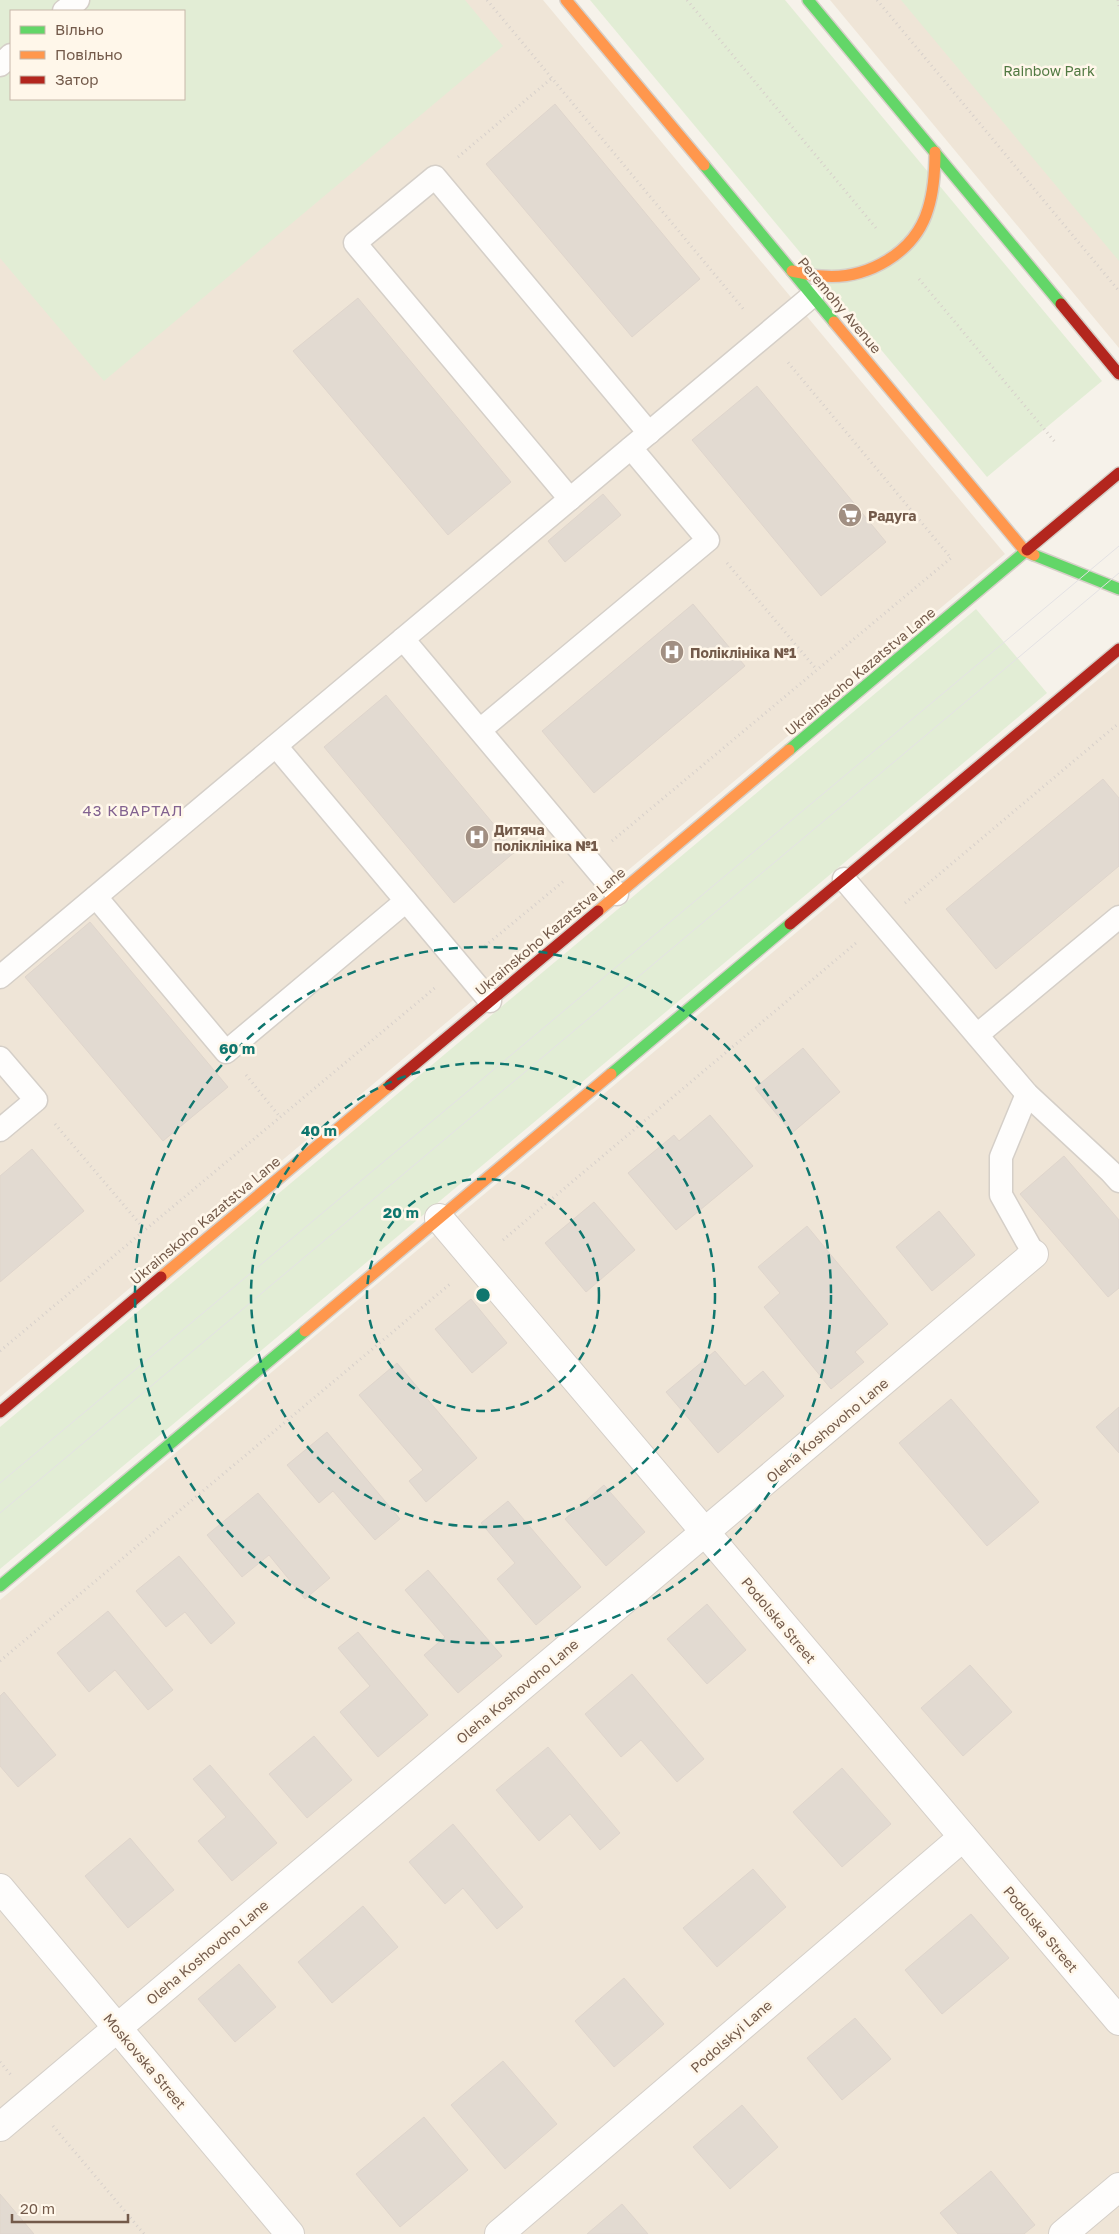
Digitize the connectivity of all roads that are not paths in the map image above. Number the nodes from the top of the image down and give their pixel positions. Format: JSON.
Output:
{"nodes":[{"id":1,"x":78,"y":0,"type":"edge"},
{"id":2,"x":566,"y":0,"type":"edge"},
{"id":3,"x":808,"y":0,"type":"edge"},
{"id":4,"x":65,"y":10,"type":"edge"},
{"id":5,"x":10,"y":56,"type":"edge"},
{"id":6,"x":0,"y":64,"type":"edge"},
{"id":7,"x":935,"y":152,"type":"junction"},
{"id":8,"x":792,"y":271,"type":"junction"},
{"id":9,"x":812,"y":296,"type":"junction"},
{"id":10,"x":1119,"y":374,"type":"edge"},
{"id":11,"x":650,"y":433,"type":"junction"},
{"id":12,"x":631,"y":448,"type":"junction"},
{"id":13,"x":1119,"y":473,"type":"edge"},
{"id":14,"x":570,"y":499,"type":"junction"},
{"id":15,"x":1025,"y":552,"type":"junction"},
{"id":16,"x":1119,"y":589,"type":"edge"},
{"id":17,"x":403,"y":639,"type":"junction"},
{"id":18,"x":1119,"y":649,"type":"edge"},
{"id":19,"x":480,"y":730,"type":"junction"},
{"id":20,"x":276,"y":746,"type":"junction"},
{"id":21,"x":844,"y":878,"type":"junction"},
{"id":22,"x":617,"y":894,"type":"junction"},
{"id":23,"x":96,"y":897,"type":"junction"},
{"id":24,"x":406,"y":901,"type":"junction"},
{"id":25,"x":1119,"y":917,"type":"edge"},
{"id":26,"x":0,"y":977,"type":"edge"},
{"id":27,"x":490,"y":1001,"type":"junction"},
{"id":28,"x":977,"y":1035,"type":"junction"},
{"id":29,"x":0,"y":1058,"type":"edge"},
{"id":30,"x":1028,"y":1094,"type":"junction"},
{"id":31,"x":0,"y":1130,"type":"edge"},
{"id":32,"x":1119,"y":1181,"type":"edge"},
{"id":33,"x":439,"y":1218,"type":"junction"},
{"id":34,"x":1034,"y":1254,"type":"joint"},
{"id":35,"x":0,"y":1412,"type":"edge"},
{"id":36,"x":705,"y":1532,"type":"junction"},
{"id":37,"x":0,"y":1586,"type":"edge"},
{"id":38,"x":963,"y":1837,"type":"junction"},
{"id":39,"x":0,"y":1888,"type":"edge"},
{"id":40,"x":1119,"y":2021,"type":"edge"},
{"id":41,"x":117,"y":2028,"type":"junction"},
{"id":42,"x":0,"y":2127,"type":"edge"},
{"id":43,"x":1119,"y":2187,"type":"edge"},
{"id":44,"x":290,"y":2234,"type":"edge"},
{"id":45,"x":499,"y":2234,"type":"edge"},
{"id":46,"x":1063,"y":2234,"type":"edge"}],
"edges":[{"from":1,"to":4,"type":"lane"},
{"from":2,"to":8,"type":"street","name":"Peremohy Avenue"},
{"from":3,"to":7,"type":"street"},
{"from":5,"to":6,"type":"lane"},
{"from":7,"to":8,"type":"street"},
{"from":7,"to":10,"type":"street"},
{"from":8,"to":9,"type":"street","name":"Peremohy Avenue"},
{"from":9,"to":11,"type":"lane"},
{"from":9,"to":15,"type":"street","name":"Peremohy Avenue"},
{"from":11,"to":12,"type":"lane"},
{"from":11,"to":14,"type":"lane"},
{"from":12,"to":14,"type":"lane"},
{"from":12,"to":19,"type":"lane"},
{"from":13,"to":15,"type":"street","name":"Ukrainskoho Kazatstva Lane"},
{"from":14,"to":17,"type":"lane"},
{"from":15,"to":16,"type":"street","name":"Peremohy Avenue"},
{"from":15,"to":22,"type":"street","name":"Ukrainskoho Kazatstva Lane"},
{"from":17,"to":19,"type":"lane"},
{"from":17,"to":20,"type":"lane"},
{"from":18,"to":21,"type":"street"},
{"from":19,"to":22,"type":"lane"},
{"from":20,"to":23,"type":"lane"},
{"from":20,"to":24,"type":"lane"},
{"from":21,"to":28,"type":"lane"},
{"from":21,"to":33,"type":"street"},
{"from":22,"to":27,"type":"street","name":"Ukrainskoho Kazatstva Lane"},
{"from":23,"to":24,"type":"lane"},
{"from":23,"to":26,"type":"lane"},
{"from":24,"to":27,"type":"lane"},
{"from":25,"to":28,"type":"lane"},
{"from":27,"to":35,"type":"street","name":"Ukrainskoho Kazatstva Lane"},
{"from":28,"to":30,"type":"lane"},
{"from":29,"to":31,"type":"lane"},
{"from":30,"to":32,"type":"lane"},
{"from":30,"to":34,"type":"lane"},
{"from":33,"to":36,"type":"street","name":"Podolska Street"},
{"from":33,"to":37,"type":"street"},
{"from":34,"to":36,"type":"street","name":"Oleha Koshovoho Lane"},
{"from":36,"to":38,"type":"street","name":"Podolska Street"},
{"from":36,"to":41,"type":"street","name":"Oleha Koshovoho Lane"},
{"from":38,"to":40,"type":"street","name":"Podolska Street"},
{"from":38,"to":45,"type":"street","name":"Podolskyi Lane"},
{"from":39,"to":41,"type":"street","name":"Moskovska Street"},
{"from":41,"to":42,"type":"street","name":"Oleha Koshovoho Lane"},
{"from":41,"to":44,"type":"street","name":"Moskovska Street"},
{"from":43,"to":46,"type":"street"}]}
